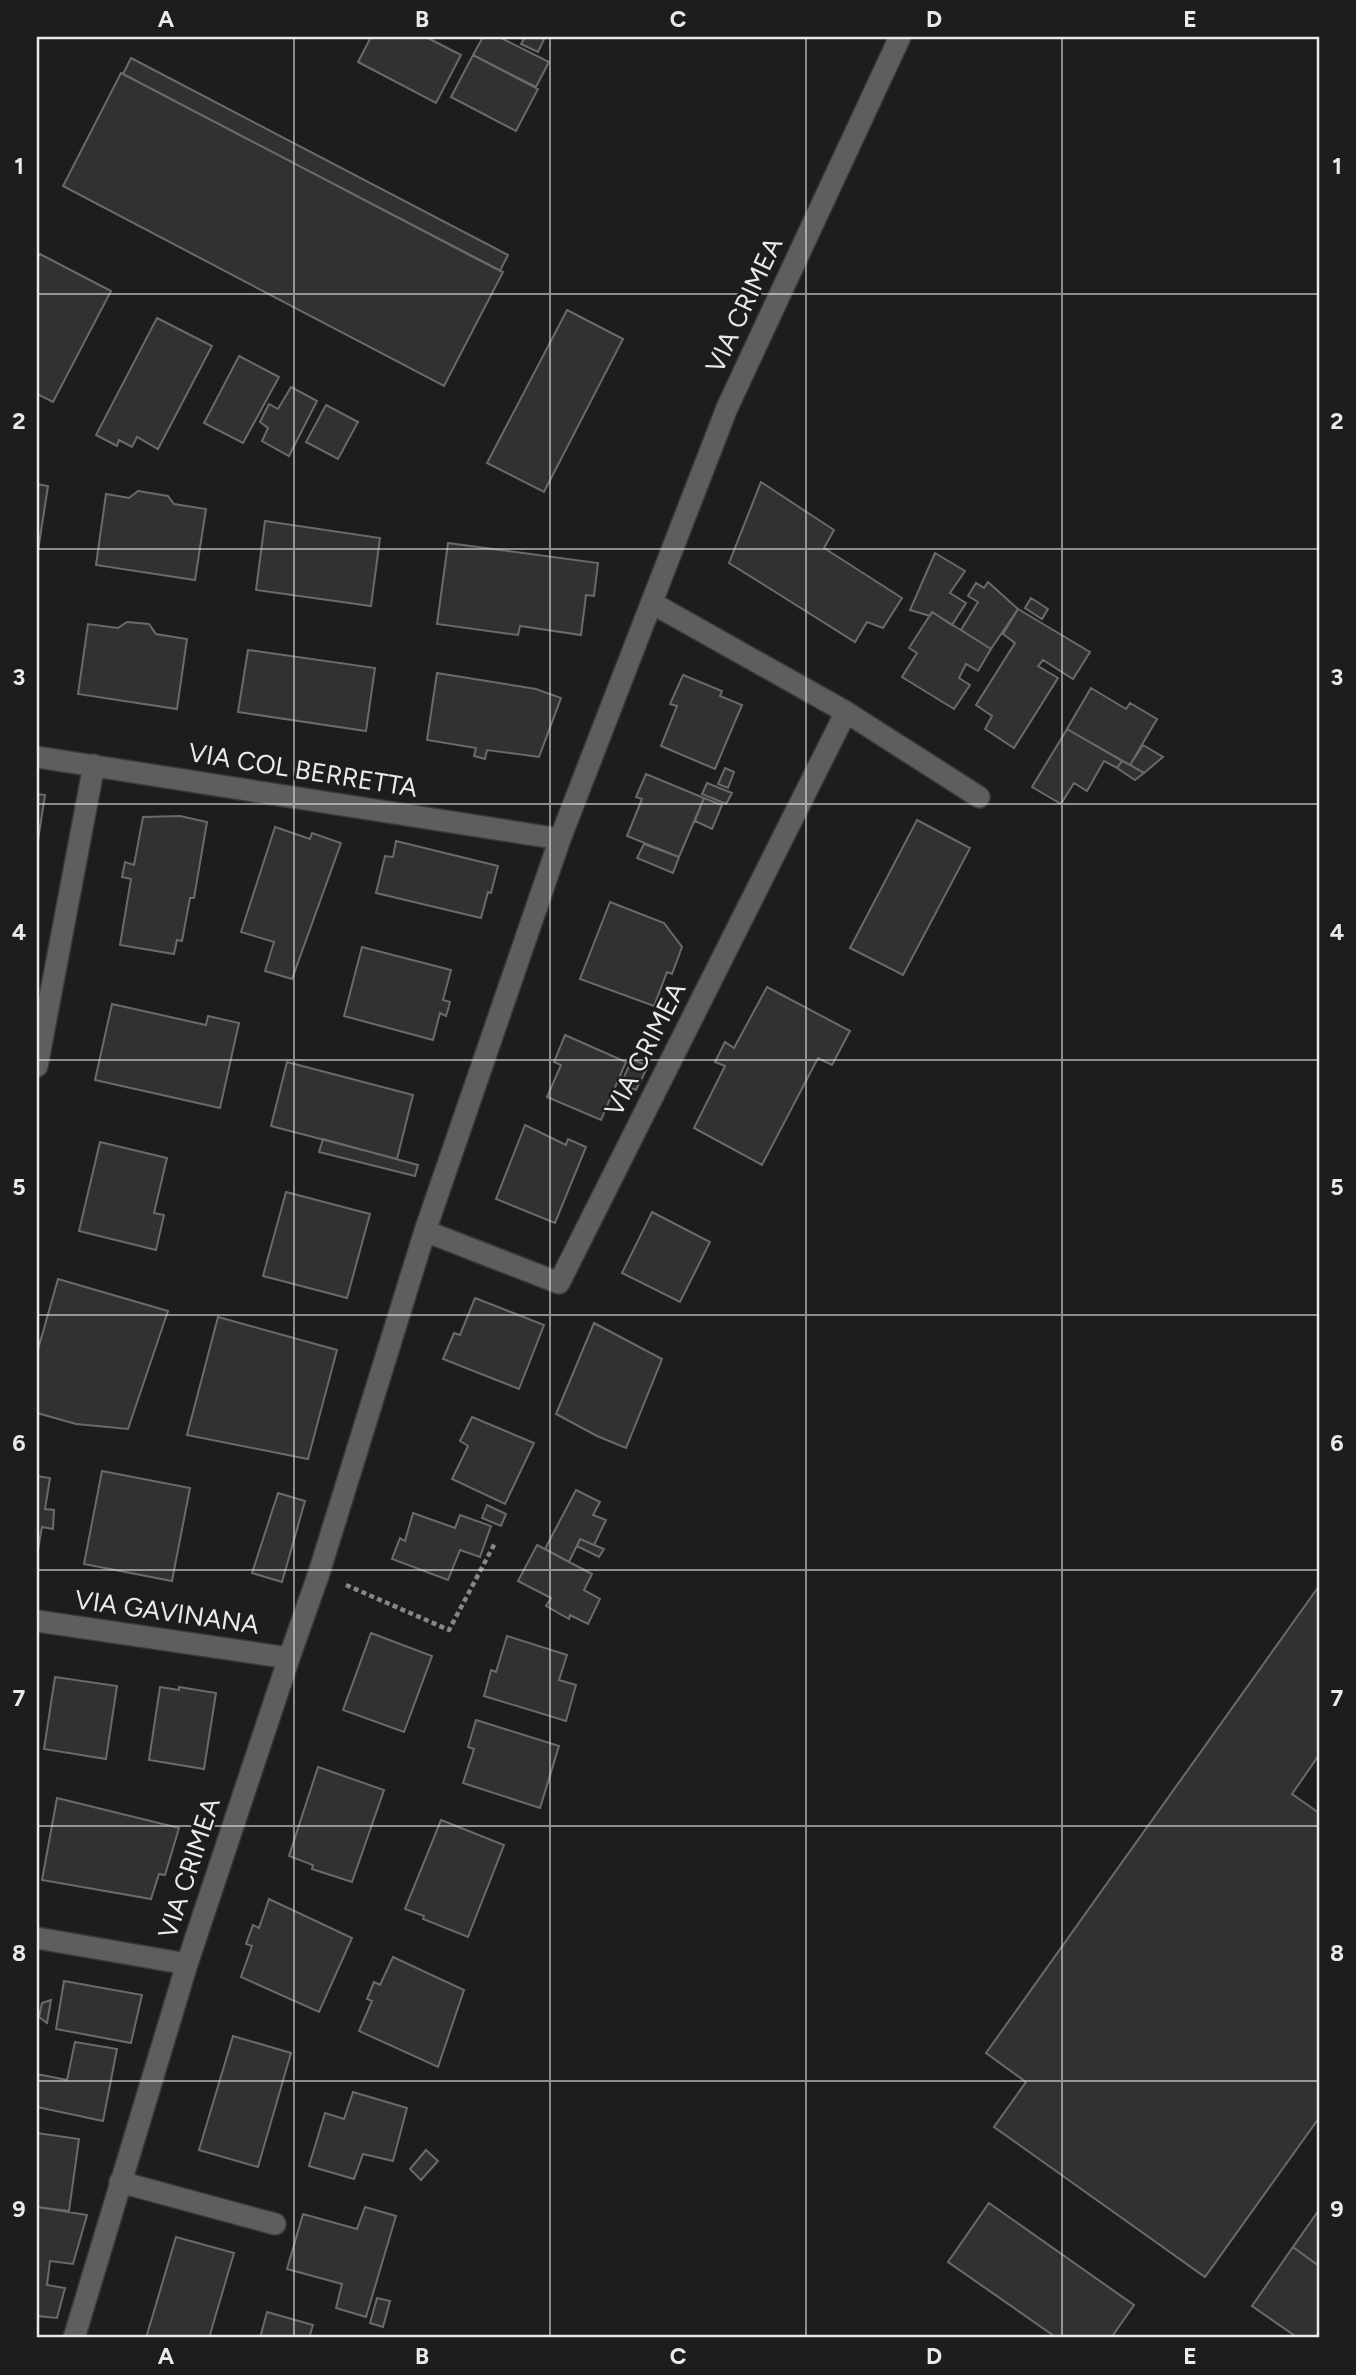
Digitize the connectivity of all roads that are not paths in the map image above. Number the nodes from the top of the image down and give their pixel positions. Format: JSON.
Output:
{"nodes":[{"id":1,"x":900,"y":37,"type":"edge"},
{"id":2,"x":652,"y":603,"type":"junction"},
{"id":3,"x":846,"y":712,"type":"junction"},
{"id":4,"x":37,"y":757,"type":"edge"},
{"id":5,"x":94,"y":765,"type":"junction"},
{"id":6,"x":979,"y":797,"type":"dead end"},
{"id":7,"x":560,"y":839,"type":"junction"},
{"id":8,"x":37,"y":1066,"type":"edge"},
{"id":9,"x":425,"y":1231,"type":"junction"},
{"id":10,"x":37,"y":1621,"type":"edge"},
{"id":11,"x":289,"y":1657,"type":"junction"},
{"id":12,"x":37,"y":1938,"type":"edge"},
{"id":13,"x":187,"y":1964,"type":"junction"},
{"id":14,"x":120,"y":2182,"type":"junction"},
{"id":15,"x":275,"y":2224,"type":"dead end"},
{"id":16,"x":74,"y":2338,"type":"edge"}],
"edges":[{"from":1,"to":2,"type":"street","name":"VIA CRIMEA"},
{"from":2,"to":3,"type":"street"},
{"from":2,"to":7,"type":"street","name":"VIA CRIMEA"},
{"from":3,"to":6,"type":"street"},
{"from":3,"to":9,"type":"street","name":"VIA CRIMEA"},
{"from":4,"to":5,"type":"street","name":"VIA COL BERRETTA"},
{"from":5,"to":7,"type":"street","name":"VIA COL BERRETTA"},
{"from":5,"to":8,"type":"street"},
{"from":7,"to":9,"type":"street","name":"VIA CRIMEA"},
{"from":9,"to":11,"type":"street","name":"VIA CRIMEA"},
{"from":10,"to":11,"type":"street","name":"VIA GAVINANA"},
{"from":11,"to":13,"type":"street","name":"VIA CRIMEA"},
{"from":12,"to":13,"type":"street"},
{"from":13,"to":14,"type":"street","name":"VIA CRIMEA"},
{"from":14,"to":15,"type":"street"},
{"from":14,"to":16,"type":"street","name":"VIA CRIMEA"}]}
